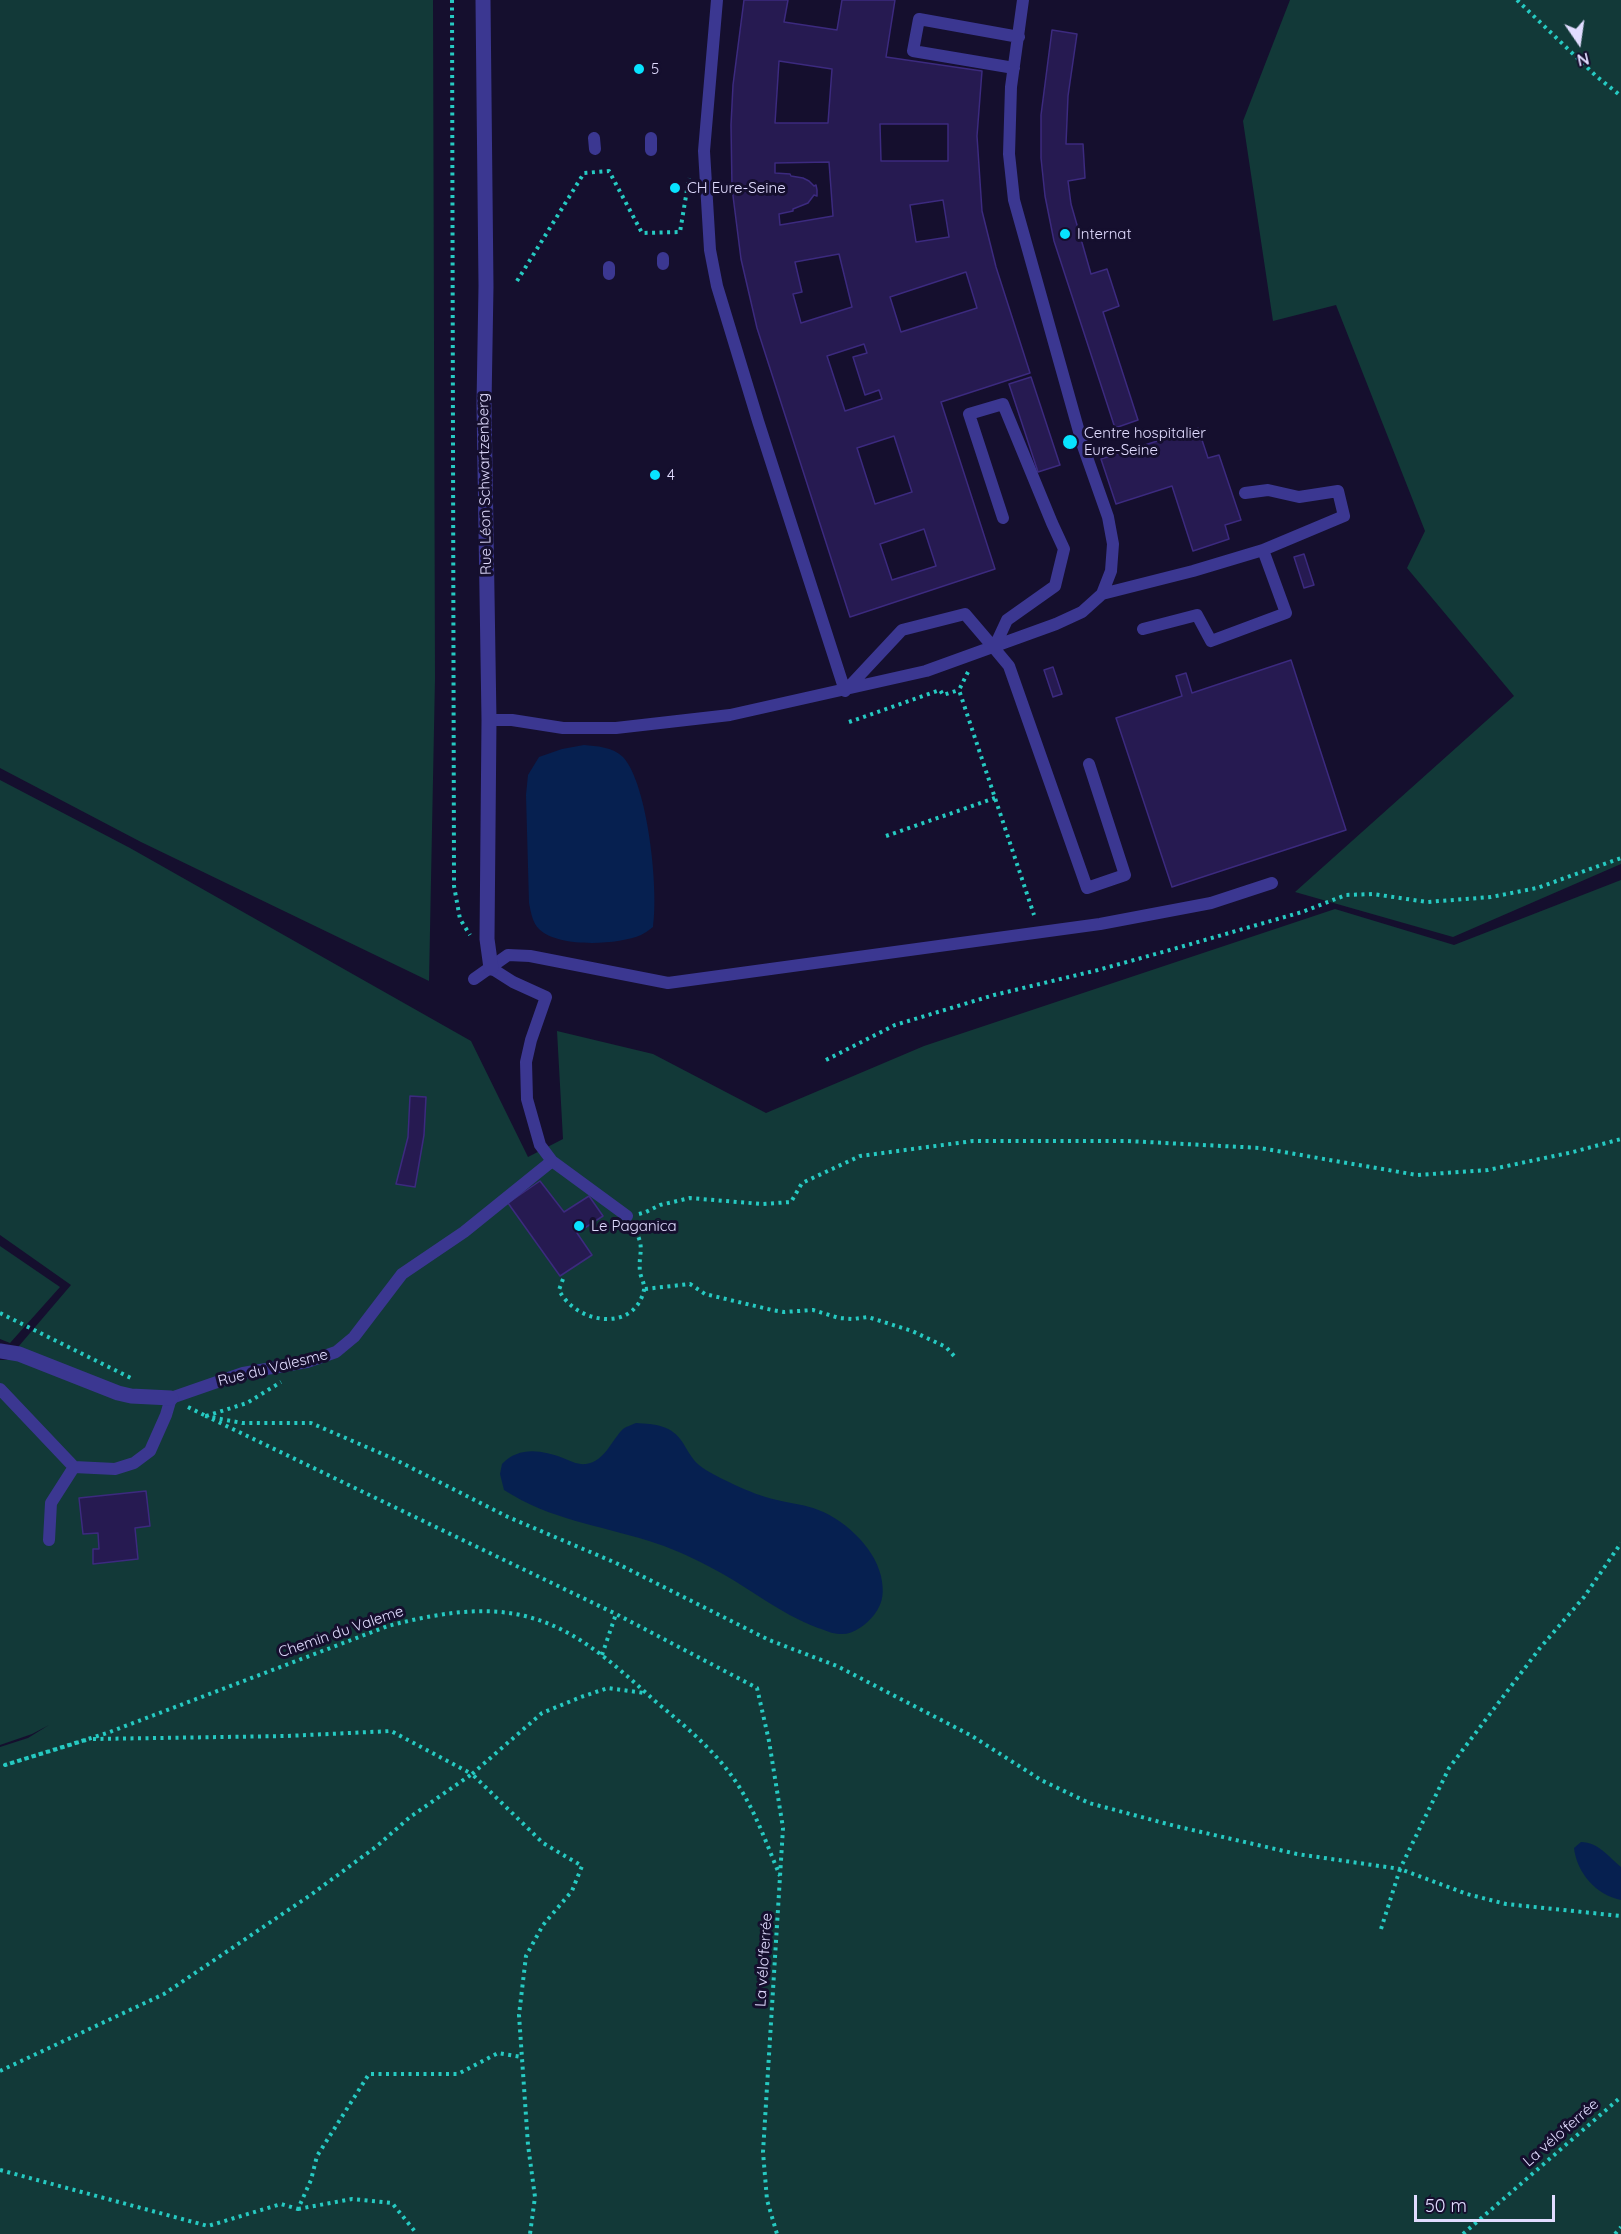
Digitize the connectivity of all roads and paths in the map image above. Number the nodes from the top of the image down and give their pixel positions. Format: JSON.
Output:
{"nodes":[{"id":1,"x":452,"y":0,"type":"edge"},
{"id":2,"x":483,"y":0,"type":"edge"},
{"id":3,"x":717,"y":0,"type":"edge"},
{"id":4,"x":1023,"y":0,"type":"edge"},
{"id":5,"x":1517,"y":0,"type":"edge"},
{"id":6,"x":1019,"y":37,"type":"junction"},
{"id":7,"x":1014,"y":68,"type":"junction"},
{"id":8,"x":1621,"y":96,"type":"edge"},
{"id":9,"x":704,"y":169,"type":"junction"},
{"id":10,"x":517,"y":281,"type":"dead end"},
{"id":11,"x":1245,"y":493,"type":"dead end"},
{"id":12,"x":1003,"y":518,"type":"dead end"},
{"id":13,"x":1263,"y":550,"type":"junction"},
{"id":14,"x":1102,"y":594,"type":"junction"},
{"id":15,"x":1143,"y":629,"type":"dead end"},
{"id":16,"x":994,"y":648,"type":"junction"},
{"id":17,"x":966,"y":657,"type":"junction"},
{"id":18,"x":959,"y":690,"type":"junction"},
{"id":19,"x":845,"y":691,"type":"junction"},
{"id":20,"x":489,"y":720,"type":"junction"},
{"id":21,"x":849,"y":722,"type":"dead end"},
{"id":22,"x":1089,"y":764,"type":"dead end"},
{"id":23,"x":995,"y":798,"type":"junction"},
{"id":24,"x":886,"y":836,"type":"dead end"},
{"id":25,"x":1621,"y":858,"type":"edge"},
{"id":26,"x":1272,"y":883,"type":"dead end"},
{"id":27,"x":1034,"y":915,"type":"dead end"},
{"id":28,"x":487,"y":939,"type":"junction"},
{"id":29,"x":491,"y":968,"type":"junction"},
{"id":30,"x":474,"y":979,"type":"dead end"},
{"id":31,"x":826,"y":1060,"type":"dead end"},
{"id":32,"x":1621,"y":1139,"type":"edge"},
{"id":33,"x":552,"y":1161,"type":"junction"},
{"id":34,"x":627,"y":1216,"type":"junction"},
{"id":35,"x":563,"y":1279,"type":"dead end"},
{"id":36,"x":645,"y":1288,"type":"junction"},
{"id":37,"x":0,"y":1313,"type":"edge"},
{"id":38,"x":0,"y":1351,"type":"edge"},
{"id":39,"x":954,"y":1356,"type":"dead end"},
{"id":40,"x":307,"y":1362,"type":"junction"},
{"id":41,"x":139,"y":1382,"type":"dead end"},
{"id":42,"x":0,"y":1389,"type":"edge"},
{"id":43,"x":171,"y":1398,"type":"junction"},
{"id":44,"x":206,"y":1416,"type":"junction"},
{"id":45,"x":74,"y":1467,"type":"junction"},
{"id":46,"x":49,"y":1540,"type":"dead end"},
{"id":47,"x":1621,"y":1543,"type":"edge"},
{"id":48,"x":616,"y":1614,"type":"junction"},
{"id":49,"x":602,"y":1655,"type":"junction"},
{"id":50,"x":646,"y":1693,"type":"junction"},
{"id":51,"x":86,"y":1740,"type":"junction"},
{"id":52,"x":0,"y":1766,"type":"edge"},
{"id":53,"x":472,"y":1774,"type":"junction"},
{"id":54,"x":1400,"y":1869,"type":"junction"},
{"id":55,"x":781,"y":1879,"type":"junction"},
{"id":56,"x":1621,"y":1916,"type":"edge"},
{"id":57,"x":1381,"y":1929,"type":"dead end"},
{"id":58,"x":522,"y":2058,"type":"junction"},
{"id":59,"x":0,"y":2071,"type":"edge"},
{"id":60,"x":1621,"y":2097,"type":"edge"},
{"id":61,"x":0,"y":2170,"type":"edge"},
{"id":62,"x":298,"y":2209,"type":"junction"},
{"id":63,"x":1621,"y":2227,"type":"edge"},
{"id":64,"x":417,"y":2234,"type":"edge"},
{"id":65,"x":530,"y":2234,"type":"edge"},
{"id":66,"x":777,"y":2234,"type":"edge"},
{"id":67,"x":1463,"y":2234,"type":"edge"},
{"id":68,"x":1615,"y":2234,"type":"edge"}],
"edges":[{"from":1,"to":28,"type":"path"},
{"from":2,"to":20,"type":"street","name":"Rue Léon Schwartzenberg"},
{"from":3,"to":9,"type":"lane"},
{"from":4,"to":6,"type":"lane"},
{"from":5,"to":8,"type":"path"},
{"from":6,"to":7,"type":"lane"},
{"from":6,"to":7,"type":"lane"},
{"from":7,"to":14,"type":"lane"},
{"from":9,"to":10,"type":"path"},
{"from":9,"to":19,"type":"lane"},
{"from":11,"to":13,"type":"lane"},
{"from":12,"to":16,"type":"lane"},
{"from":13,"to":14,"type":"lane"},
{"from":13,"to":15,"type":"lane"},
{"from":14,"to":16,"type":"lane"},
{"from":16,"to":17,"type":"lane"},
{"from":16,"to":19,"type":"lane"},
{"from":16,"to":22,"type":"lane"},
{"from":17,"to":18,"type":"path"},
{"from":17,"to":19,"type":"lane"},
{"from":18,"to":21,"type":"path"},
{"from":18,"to":23,"type":"path"},
{"from":19,"to":20,"type":"lane"},
{"from":20,"to":28,"type":"street","name":"Rue Léon Schwartzenberg"},
{"from":23,"to":24,"type":"path"},
{"from":23,"to":27,"type":"path"},
{"from":25,"to":31,"type":"path"},
{"from":26,"to":29,"type":"lane"},
{"from":28,"to":29,"type":"street","name":"Rue Léon Schwartzenberg"},
{"from":29,"to":30,"type":"lane"},
{"from":29,"to":33,"type":"lane"},
{"from":32,"to":34,"type":"path"},
{"from":33,"to":34,"type":"lane"},
{"from":33,"to":40,"type":"lane","name":"Rue du Valesme"},
{"from":34,"to":36,"type":"path"},
{"from":35,"to":36,"type":"path"},
{"from":36,"to":39,"type":"path"},
{"from":37,"to":41,"type":"path"},
{"from":38,"to":43,"type":"street","name":"Rue du Valesme"},
{"from":40,"to":43,"type":"lane","name":"Rue du Valesme"},
{"from":40,"to":44,"type":"path"},
{"from":42,"to":45,"type":"lane"},
{"from":43,"to":44,"type":"path"},
{"from":43,"to":45,"type":"lane"},
{"from":44,"to":48,"type":"path"},
{"from":44,"to":54,"type":"path"},
{"from":45,"to":46,"type":"lane"},
{"from":47,"to":54,"type":"path"},
{"from":48,"to":49,"type":"path"},
{"from":48,"to":55,"type":"path","name":"La vélo'ferrée"},
{"from":49,"to":50,"type":"path","name":"Chemin du Valeme"},
{"from":49,"to":51,"type":"path","name":"Chemin du Valeme"},
{"from":50,"to":53,"type":"path"},
{"from":50,"to":55,"type":"path","name":"Chemin du Valeme"},
{"from":51,"to":51,"type":"path","name":"Chemin du Valeme"},
{"from":51,"to":52,"type":"path","name":"Chemin du Valeme"},
{"from":51,"to":53,"type":"path"},
{"from":53,"to":58,"type":"path"},
{"from":53,"to":59,"type":"path"},
{"from":54,"to":56,"type":"path"},
{"from":54,"to":57,"type":"path"},
{"from":55,"to":66,"type":"path","name":"La vélo'ferrée"},
{"from":58,"to":62,"type":"path"},
{"from":58,"to":65,"type":"path"},
{"from":60,"to":67,"type":"path","name":"La vélo'ferrée"},
{"from":61,"to":62,"type":"path"},
{"from":62,"to":64,"type":"path"},
{"from":63,"to":68,"type":"path"}]}
